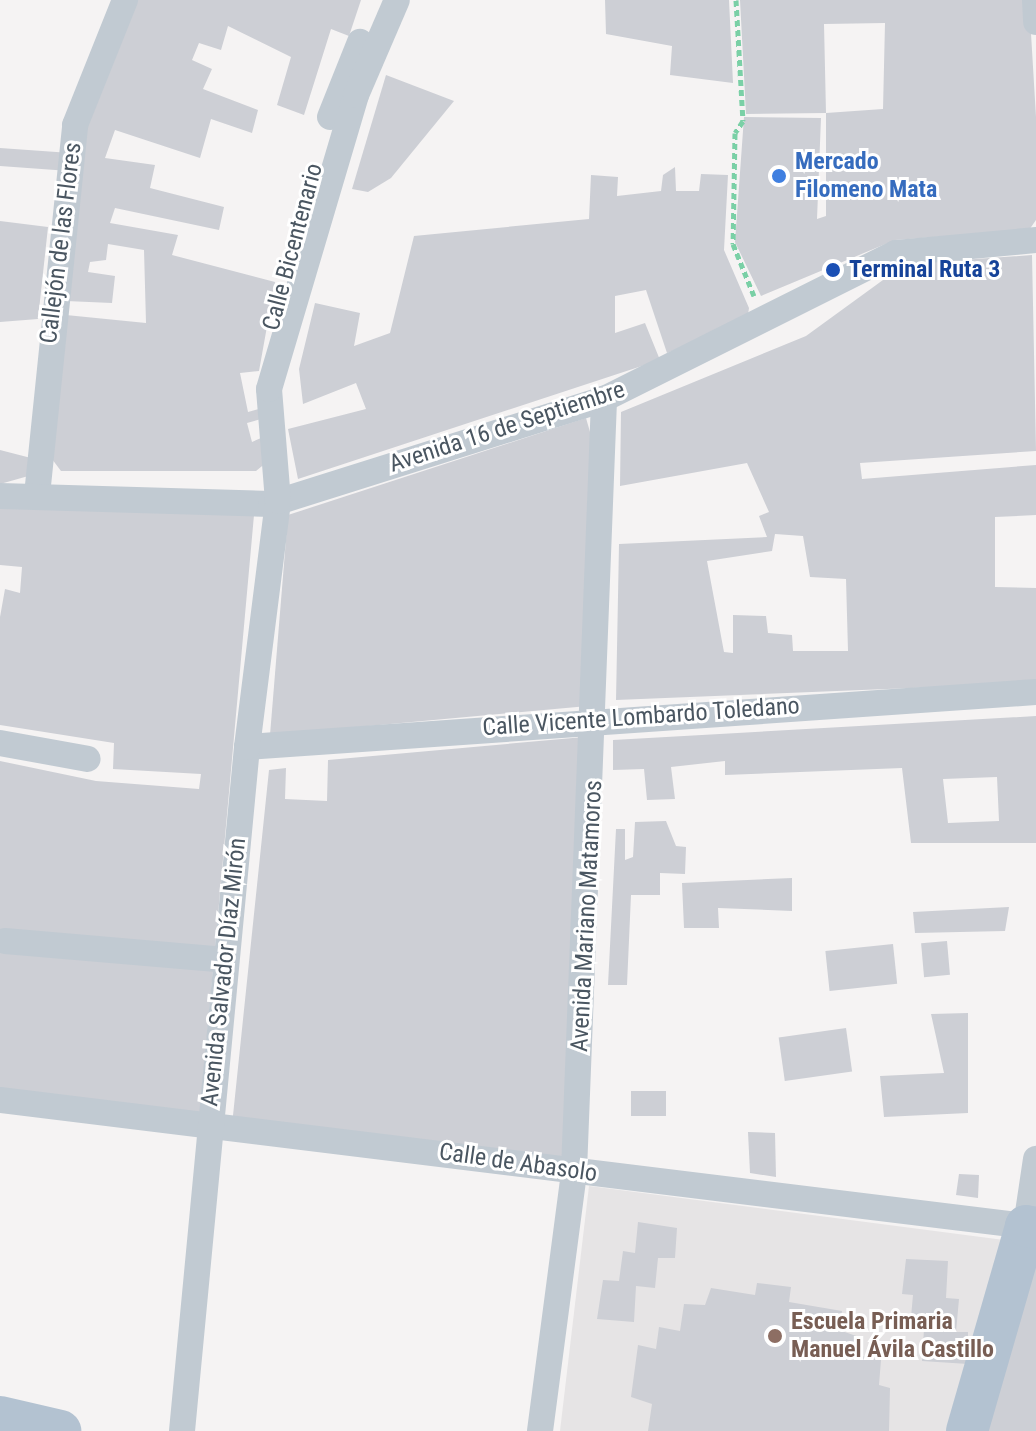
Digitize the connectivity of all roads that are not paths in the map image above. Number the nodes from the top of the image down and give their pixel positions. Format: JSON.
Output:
{"nodes":[{"id":1,"x":125,"y":0,"type":"edge"},
{"id":2,"x":379,"y":0,"type":"edge"},
{"id":3,"x":397,"y":0,"type":"edge"},
{"id":4,"x":1035,"y":0,"type":"edge"},
{"id":5,"x":1036,"y":22,"type":"edge"},
{"id":6,"x":1036,"y":240,"type":"edge"},
{"id":7,"x":604,"y":399,"type":"junction"},
{"id":8,"x":37,"y":495,"type":"junction"},
{"id":9,"x":0,"y":496,"type":"edge"},
{"id":10,"x":274,"y":506,"type":"junction"},
{"id":11,"x":1036,"y":692,"type":"edge"},
{"id":12,"x":597,"y":719,"type":"junction"},
{"id":13,"x":0,"y":743,"type":"edge"},
{"id":14,"x":247,"y":747,"type":"junction"},
{"id":15,"x":88,"y":759,"type":"dead end"},
{"id":16,"x":5,"y":941,"type":"dead end"},
{"id":17,"x":225,"y":960,"type":"junction"},
{"id":18,"x":0,"y":1100,"type":"edge"},
{"id":19,"x":209,"y":1122,"type":"junction"},
{"id":20,"x":1036,"y":1159,"type":"edge"},
{"id":21,"x":574,"y":1171,"type":"junction"},
{"id":22,"x":1031,"y":1227,"type":"edge"},
{"id":23,"x":0,"y":1417,"type":"edge"},
{"id":24,"x":60,"y":1431,"type":"edge"},
{"id":25,"x":182,"y":1431,"type":"edge"},
{"id":26,"x":540,"y":1431,"type":"edge"},
{"id":27,"x":967,"y":1431,"type":"edge"}],
"edges":[{"from":1,"to":8,"type":"street","name":"Callejón de las Flores"},
{"from":2,"to":10,"type":"street","name":"Calle Bicentenario"},
{"from":3,"to":10,"type":"street","name":"Calle Bicentenario"},
{"from":4,"to":5,"type":"street"},
{"from":6,"to":7,"type":"street","name":"Avenida 16 de Septiembre"},
{"from":7,"to":10,"type":"street","name":"Avenida 16 de Septiembre"},
{"from":7,"to":12,"type":"street","name":"Avenida Mariano Matamoros"},
{"from":8,"to":9,"type":"street","name":"Avenida 16 de Septiembre"},
{"from":8,"to":10,"type":"street","name":"Avenida 16 de Septiembre"},
{"from":10,"to":14,"type":"street","name":"Avenida Salvador Díaz Mirón"},
{"from":11,"to":12,"type":"street","name":"Calle Vicente Lombardo Toledano"},
{"from":12,"to":14,"type":"street","name":"Calle Vicente Lombardo Toledano"},
{"from":12,"to":21,"type":"street","name":"Avenida Mariano Matamoros"},
{"from":13,"to":15,"type":"street"},
{"from":14,"to":17,"type":"street","name":"Avenida Salvador Díaz Mirón"},
{"from":16,"to":17,"type":"street"},
{"from":17,"to":19,"type":"street","name":"Avenida Salvador Díaz Mirón"},
{"from":18,"to":19,"type":"street","name":"Calle de Abasolo"},
{"from":19,"to":21,"type":"street","name":"Calle de Abasolo"},
{"from":19,"to":25,"type":"street","name":"Avenida Salvador Díaz Mirón"},
{"from":20,"to":22,"type":"street"},
{"from":21,"to":22,"type":"street","name":"Calle de Abasolo"},
{"from":21,"to":26,"type":"street","name":"Avenida Mariano Matamoros"},
{"from":22,"to":27,"type":"main road"},
{"from":23,"to":24,"type":"main road"}]}
